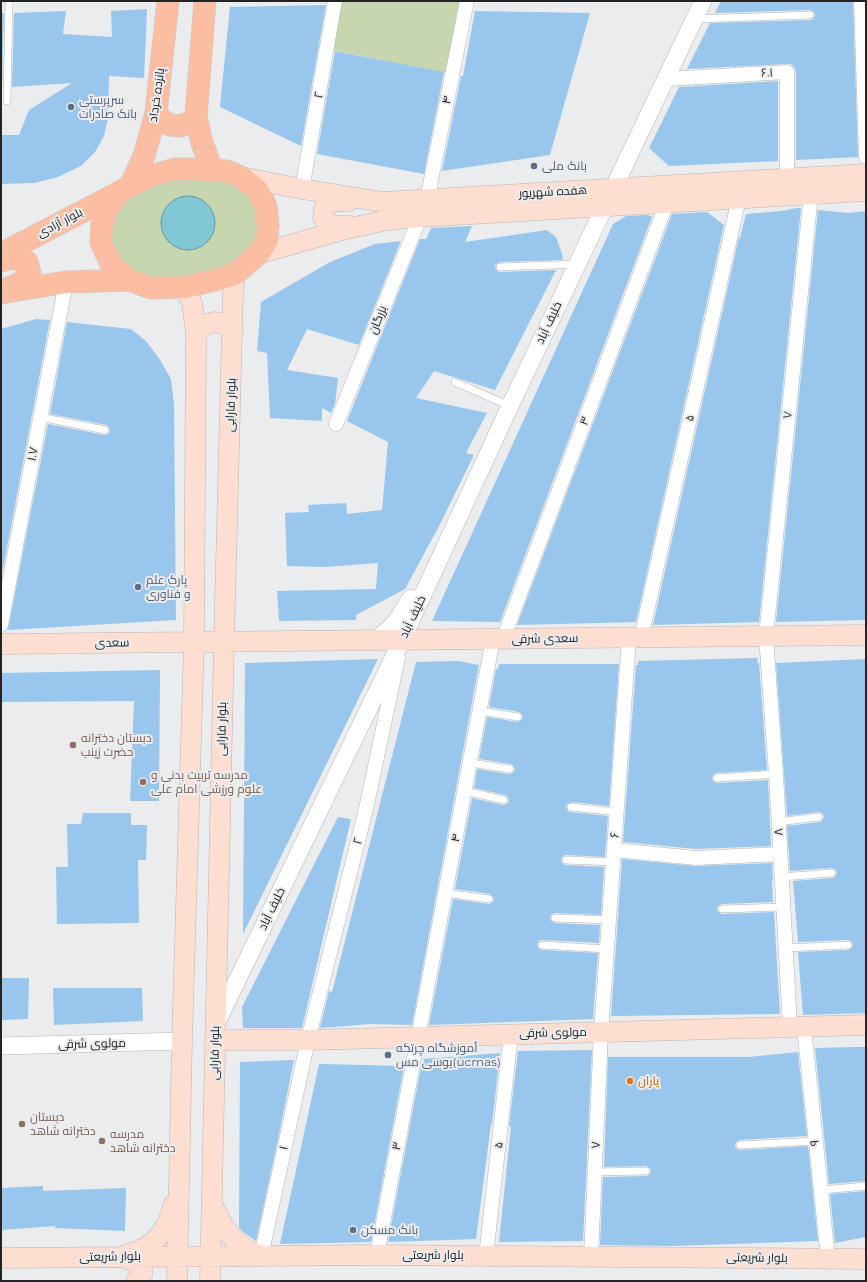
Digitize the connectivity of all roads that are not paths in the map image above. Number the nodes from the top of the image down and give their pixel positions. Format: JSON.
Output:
{"nodes":[{"id":1,"x":9,"y":1,"type":"edge"},
{"id":2,"x":168,"y":1,"type":"edge"},
{"id":3,"x":205,"y":1,"type":"edge"},
{"id":4,"x":335,"y":1,"type":"edge"},
{"id":5,"x":467,"y":1,"type":"edge"},
{"id":6,"x":703,"y":1,"type":"edge"},
{"id":7,"x":861,"y":1,"type":"edge"},
{"id":8,"x":810,"y":15,"type":"dead end"},
{"id":9,"x":694,"y":19,"type":"junction"},
{"id":10,"x":666,"y":79,"type":"junction"},
{"id":11,"x":7,"y":101,"type":"dead end"},
{"id":12,"x":156,"y":113,"type":"junction"},
{"id":13,"x":196,"y":117,"type":"junction"},
{"id":14,"x":866,"y":157,"type":"edge"},
{"id":15,"x":212,"y":169,"type":"junction"},
{"id":16,"x":866,"y":174,"type":"edge"},
{"id":17,"x":241,"y":177,"type":"junction"},
{"id":18,"x":787,"y":179,"type":"junction"},
{"id":19,"x":124,"y":189,"type":"junction"},
{"id":20,"x":302,"y":189,"type":"junction"},
{"id":21,"x":866,"y":191,"type":"edge"},
{"id":22,"x":811,"y":194,"type":"junction"},
{"id":23,"x":609,"y":197,"type":"junction"},
{"id":24,"x":739,"y":198,"type":"junction"},
{"id":25,"x":383,"y":202,"type":"junction"},
{"id":26,"x":667,"y":202,"type":"junction"},
{"id":27,"x":423,"y":208,"type":"junction"},
{"id":28,"x":362,"y":226,"type":"junction"},
{"id":29,"x":1,"y":254,"type":"edge"},
{"id":30,"x":258,"y":254,"type":"junction"},
{"id":31,"x":1,"y":261,"type":"edge"},
{"id":32,"x":578,"y":264,"type":"junction"},
{"id":33,"x":500,"y":267,"type":"dead end"},
{"id":34,"x":235,"y":274,"type":"junction"},
{"id":35,"x":129,"y":280,"type":"junction"},
{"id":36,"x":66,"y":282,"type":"junction"},
{"id":37,"x":184,"y":287,"type":"junction"},
{"id":38,"x":1,"y":292,"type":"edge"},
{"id":39,"x":233,"y":329,"type":"junction"},
{"id":40,"x":196,"y":333,"type":"junction"},
{"id":41,"x":455,"y":382,"type":"dead end"},
{"id":42,"x":510,"y":406,"type":"junction"},
{"id":43,"x":40,"y":417,"type":"junction"},
{"id":44,"x":336,"y":424,"type":"dead end"},
{"id":45,"x":104,"y":430,"type":"dead end"},
{"id":46,"x":442,"y":554,"type":"junction"},
{"id":47,"x":1,"y":625,"type":"edge"},
{"id":48,"x":866,"y":635,"type":"edge"},
{"id":49,"x":766,"y":636,"type":"junction"},
{"id":50,"x":635,"y":638,"type":"junction"},
{"id":51,"x":498,"y":639,"type":"junction"},
{"id":52,"x":376,"y":640,"type":"junction"},
{"id":53,"x":402,"y":640,"type":"junction"},
{"id":54,"x":194,"y":642,"type":"junction"},
{"id":55,"x":224,"y":642,"type":"junction"},
{"id":56,"x":1,"y":644,"type":"edge"},
{"id":57,"x":480,"y":711,"type":"junction"},
{"id":58,"x":518,"y":717,"type":"dead end"},
{"id":59,"x":470,"y":763,"type":"junction"},
{"id":60,"x":510,"y":769,"type":"dead end"},
{"id":61,"x":776,"y":774,"type":"junction"},
{"id":62,"x":717,"y":778,"type":"dead end"},
{"id":63,"x":465,"y":791,"type":"junction"},
{"id":64,"x":504,"y":800,"type":"dead end"},
{"id":65,"x":571,"y":807,"type":"dead end"},
{"id":66,"x":616,"y":812,"type":"junction"},
{"id":67,"x":819,"y":817,"type":"dead end"},
{"id":68,"x":778,"y":822,"type":"junction"},
{"id":69,"x":780,"y":854,"type":"junction"},
{"id":70,"x":614,"y":856,"type":"junction"},
{"id":71,"x":566,"y":860,"type":"dead end"},
{"id":72,"x":832,"y":873,"type":"dead end"},
{"id":73,"x":781,"y":877,"type":"junction"},
{"id":74,"x":445,"y":893,"type":"junction"},
{"id":75,"x":489,"y":899,"type":"dead end"},
{"id":76,"x":783,"y":907,"type":"junction"},
{"id":77,"x":722,"y":909,"type":"dead end"},
{"id":78,"x":555,"y":918,"type":"dead end"},
{"id":79,"x":609,"y":920,"type":"junction"},
{"id":80,"x":542,"y":945,"type":"dead end"},
{"id":81,"x":848,"y":945,"type":"dead end"},
{"id":82,"x":785,"y":948,"type":"junction"},
{"id":83,"x":607,"y":949,"type":"junction"},
{"id":84,"x":866,"y":1026,"type":"edge"},
{"id":85,"x":797,"y":1027,"type":"junction"},
{"id":86,"x":601,"y":1032,"type":"junction"},
{"id":87,"x":215,"y":1033,"type":"junction"},
{"id":88,"x":511,"y":1034,"type":"junction"},
{"id":89,"x":417,"y":1037,"type":"junction"},
{"id":90,"x":308,"y":1040,"type":"junction"},
{"id":91,"x":182,"y":1041,"type":"junction"},
{"id":92,"x":1,"y":1046,"type":"edge"},
{"id":93,"x":815,"y":1141,"type":"junction"},
{"id":94,"x":740,"y":1145,"type":"dead end"},
{"id":95,"x":646,"y":1171,"type":"dead end"},
{"id":96,"x":595,"y":1172,"type":"junction"},
{"id":97,"x":866,"y":1186,"type":"edge"},
{"id":98,"x":820,"y":1190,"type":"junction"},
{"id":99,"x":179,"y":1193,"type":"junction"},
{"id":100,"x":212,"y":1202,"type":"junction"},
{"id":101,"x":377,"y":1255,"type":"junction"},
{"id":102,"x":177,"y":1256,"type":"junction"},
{"id":103,"x":211,"y":1256,"type":"junction"},
{"id":104,"x":261,"y":1256,"type":"junction"},
{"id":105,"x":486,"y":1256,"type":"junction"},
{"id":106,"x":119,"y":1257,"type":"junction"},
{"id":107,"x":591,"y":1257,"type":"junction"},
{"id":108,"x":1,"y":1258,"type":"edge"},
{"id":109,"x":828,"y":1259,"type":"junction"},
{"id":110,"x":866,"y":1259,"type":"edge"},
{"id":111,"x":136,"y":1281,"type":"edge"},
{"id":112,"x":177,"y":1281,"type":"edge"},
{"id":113,"x":210,"y":1281,"type":"edge"}],
"edges":[{"from":1,"to":11,"type":"lane"},
{"from":2,"to":12,"type":"main road","name":"پانزده خرداد"},
{"from":3,"to":13,"type":"main road"},
{"from":4,"to":20,"type":"street","name":"۲"},
{"from":5,"to":27,"type":"street","name":"۴"},
{"from":6,"to":9,"type":"street","name":"خلیف آباد"},
{"from":7,"to":14,"type":"street"},
{"from":8,"to":9,"type":"lane"},
{"from":9,"to":10,"type":"street","name":"خلیف آباد"},
{"from":10,"to":18,"type":"street","name":"۶.۱"},
{"from":10,"to":23,"type":"street","name":"خلیف آباد"},
{"from":12,"to":13,"type":"main road"},
{"from":12,"to":19,"type":"main road","name":"پانزده خرداد"},
{"from":13,"to":15,"type":"main road"},
{"from":15,"to":17,"type":"main road","name":"بلوار آزادی"},
{"from":15,"to":19,"type":"main road","name":"بلوار آزادی"},
{"from":16,"to":18,"type":"main road","name":"هفده شهریور"},
{"from":17,"to":20,"type":"main road","name":"هفده شهریور"},
{"from":17,"to":30,"type":"main road","name":"بلوار آزادی"},
{"from":18,"to":23,"type":"main road","name":"هفده شهریور"},
{"from":19,"to":29,"type":"main road","name":"بلوار آزادی"},
{"from":19,"to":35,"type":"main road","name":"پانزده خرداد"},
{"from":20,"to":25,"type":"main road","name":"هفده شهریور"},
{"from":21,"to":22,"type":"main road","name":"هفده شهریور"},
{"from":22,"to":24,"type":"main road","name":"هفده شهریور"},
{"from":22,"to":49,"type":"street","name":"۷"},
{"from":23,"to":26,"type":"main road","name":"هفده شهریور"},
{"from":23,"to":27,"type":"main road","name":"هفده شهریور"},
{"from":23,"to":32,"type":"street","name":"خلیف آباد"},
{"from":24,"to":26,"type":"main road","name":"هفده شهریور"},
{"from":24,"to":50,"type":"street","name":"۵"},
{"from":25,"to":27,"type":"main road","name":"هفده شهریور"},
{"from":25,"to":28,"type":"main road"},
{"from":26,"to":51,"type":"street","name":"۳"},
{"from":27,"to":28,"type":"main road","name":"هفده شهریور"},
{"from":27,"to":44,"type":"street","name":"بزرگان"},
{"from":28,"to":30,"type":"main road","name":"هفده شهریور"},
{"from":30,"to":34,"type":"main road"},
{"from":31,"to":38,"type":"main road"},
{"from":32,"to":33,"type":"lane"},
{"from":32,"to":42,"type":"street","name":"خلیف آباد"},
{"from":34,"to":37,"type":"main road"},
{"from":34,"to":39,"type":"main road","name":"بلوار فارابی"},
{"from":35,"to":36,"type":"main road"},
{"from":35,"to":37,"type":"main road"},
{"from":36,"to":38,"type":"main road"},
{"from":36,"to":43,"type":"street","name":"۱.۷"},
{"from":37,"to":40,"type":"main road"},
{"from":39,"to":40,"type":"main road"},
{"from":39,"to":55,"type":"main road","name":"بلوار فارابی"},
{"from":40,"to":54,"type":"main road"},
{"from":41,"to":42,"type":"lane"},
{"from":42,"to":46,"type":"street","name":"خلیف آباد"},
{"from":43,"to":45,"type":"lane"},
{"from":43,"to":47,"type":"street","name":"۱.۷"},
{"from":46,"to":52,"type":"street"},
{"from":46,"to":53,"type":"street","name":"خلیف آباد"},
{"from":48,"to":49,"type":"main road","name":"سعدی شرقی"},
{"from":49,"to":50,"type":"main road","name":"سعدی شرقی"},
{"from":49,"to":61,"type":"street","name":"۸"},
{"from":50,"to":51,"type":"main road","name":"سعدی شرقی"},
{"from":50,"to":66,"type":"street","name":"۶"},
{"from":51,"to":53,"type":"main road","name":"سعدی شرقی"},
{"from":51,"to":57,"type":"street","name":"۴"},
{"from":52,"to":53,"type":"main road","name":"سعدی شرقی"},
{"from":52,"to":55,"type":"main road","name":"سعدی شرقی"},
{"from":53,"to":87,"type":"street","name":"خلیف آباد"},
{"from":53,"to":90,"type":"street","name":"۲"},
{"from":54,"to":55,"type":"main road","name":"سعدی"},
{"from":54,"to":56,"type":"main road","name":"سعدی"},
{"from":54,"to":91,"type":"main road"},
{"from":55,"to":87,"type":"main road","name":"بلوار فارابی"},
{"from":57,"to":58,"type":"lane"},
{"from":57,"to":59,"type":"street","name":"۴"},
{"from":59,"to":60,"type":"lane"},
{"from":59,"to":63,"type":"street","name":"۴"},
{"from":61,"to":62,"type":"lane"},
{"from":61,"to":68,"type":"street","name":"۸"},
{"from":63,"to":64,"type":"lane"},
{"from":63,"to":74,"type":"street","name":"۴"},
{"from":65,"to":66,"type":"lane"},
{"from":66,"to":70,"type":"street","name":"۶"},
{"from":67,"to":68,"type":"lane"},
{"from":68,"to":69,"type":"street","name":"۸"},
{"from":69,"to":70,"type":"street"},
{"from":69,"to":73,"type":"street","name":"۸"},
{"from":70,"to":71,"type":"lane"},
{"from":70,"to":79,"type":"street","name":"۶"},
{"from":72,"to":73,"type":"lane"},
{"from":73,"to":76,"type":"street","name":"۸"},
{"from":74,"to":75,"type":"lane"},
{"from":74,"to":89,"type":"street","name":"۴"},
{"from":76,"to":77,"type":"lane"},
{"from":76,"to":82,"type":"street","name":"۸"},
{"from":78,"to":79,"type":"lane"},
{"from":79,"to":83,"type":"street","name":"۶"},
{"from":80,"to":83,"type":"lane"},
{"from":81,"to":82,"type":"lane"},
{"from":82,"to":85,"type":"street","name":"۸"},
{"from":83,"to":86,"type":"street","name":"۶"},
{"from":84,"to":85,"type":"main road","name":"مولوی شرقی"},
{"from":85,"to":86,"type":"main road","name":"مولوی شرقی"},
{"from":85,"to":93,"type":"street","name":"۹"},
{"from":86,"to":88,"type":"main road","name":"مولوی شرقی"},
{"from":86,"to":96,"type":"street","name":"۷"},
{"from":87,"to":90,"type":"main road","name":"مولوی شرقی"},
{"from":87,"to":100,"type":"main road","name":"بلوار فارابی"},
{"from":88,"to":89,"type":"main road","name":"مولوی شرقی"},
{"from":88,"to":105,"type":"street","name":"۵"},
{"from":89,"to":90,"type":"main road","name":"مولوی شرقی"},
{"from":89,"to":101,"type":"street","name":"۳"},
{"from":90,"to":104,"type":"street","name":"۱"},
{"from":91,"to":92,"type":"street","name":"مولوی شرقی"},
{"from":91,"to":99,"type":"main road"},
{"from":93,"to":94,"type":"lane"},
{"from":93,"to":98,"type":"street","name":"۹"},
{"from":95,"to":96,"type":"lane"},
{"from":96,"to":107,"type":"street","name":"۷"},
{"from":97,"to":98,"type":"lane"},
{"from":98,"to":109,"type":"street","name":"۹"},
{"from":99,"to":102,"type":"main road"},
{"from":99,"to":106,"type":"main road"},
{"from":100,"to":103,"type":"main road","name":"بلوار فارابی"},
{"from":100,"to":104,"type":"main road"},
{"from":101,"to":104,"type":"main road","name":"بلوار شریعتی"},
{"from":101,"to":105,"type":"main road","name":"بلوار شریعتی"},
{"from":102,"to":103,"type":"main road","name":"بلوار شریعتی"},
{"from":102,"to":106,"type":"main road","name":"بلوار شریعتی"},
{"from":102,"to":112,"type":"main road"},
{"from":103,"to":104,"type":"main road","name":"بلوار شریعتی"},
{"from":103,"to":113,"type":"main road","name":"بلوار فارابی"},
{"from":105,"to":107,"type":"main road","name":"بلوار شریعتی"},
{"from":106,"to":108,"type":"main road","name":"بلوار شریعتی"},
{"from":106,"to":111,"type":"main road"},
{"from":107,"to":109,"type":"main road","name":"بلوار شریعتی"},
{"from":109,"to":110,"type":"main road","name":"بلوار شریعتی"}]}
